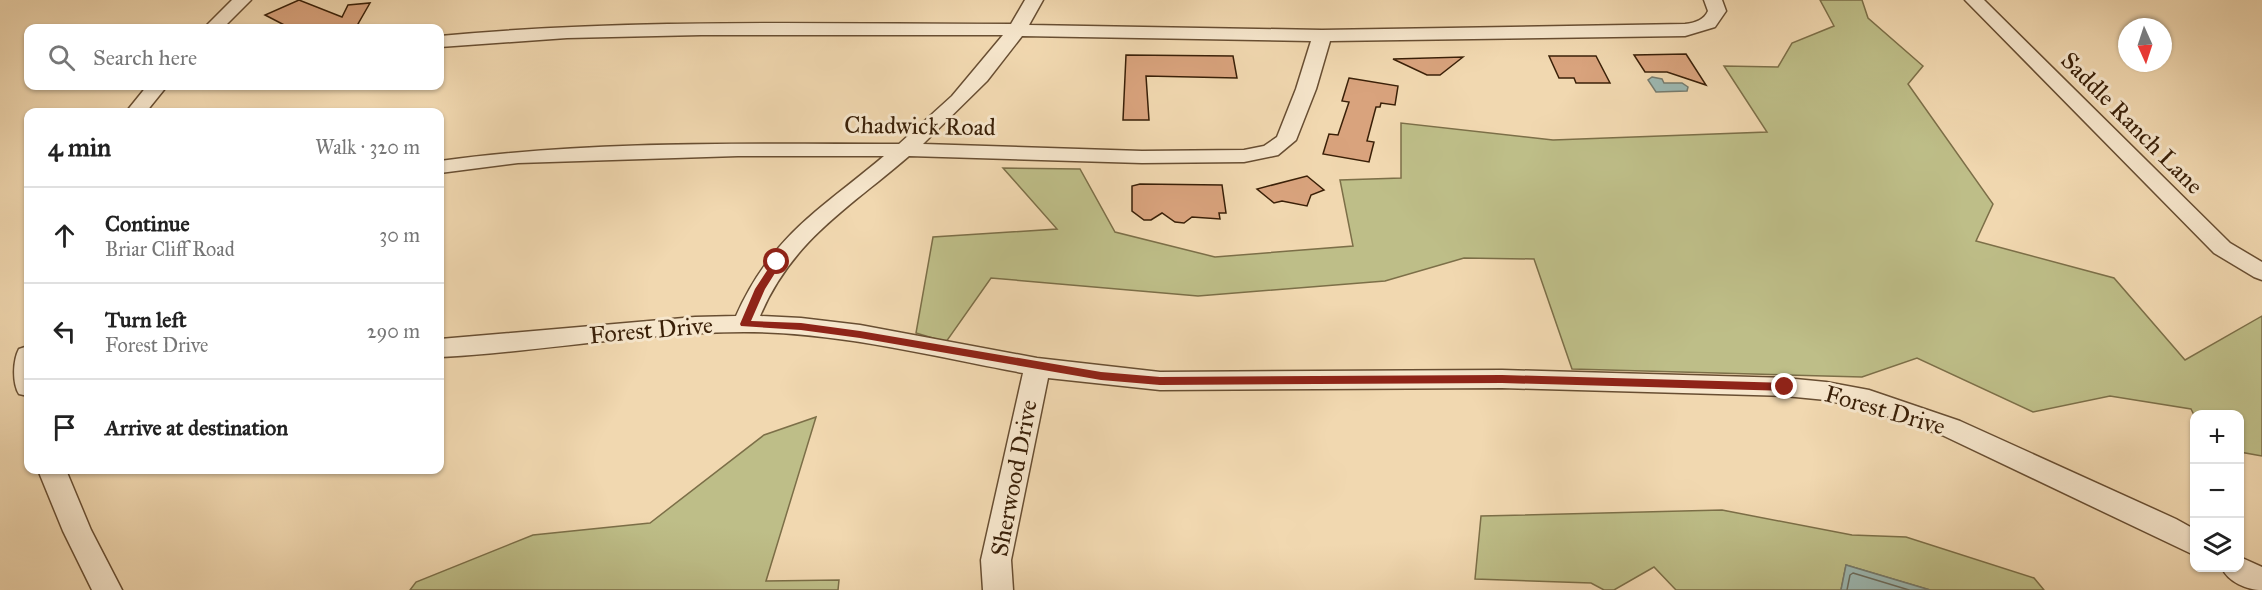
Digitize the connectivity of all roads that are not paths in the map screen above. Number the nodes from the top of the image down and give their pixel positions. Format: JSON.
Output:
{"nodes":[{"id":1,"x":242,"y":0,"type":"edge"},
{"id":2,"x":1034,"y":0,"type":"edge"},
{"id":3,"x":1713,"y":0,"type":"edge"},
{"id":4,"x":1974,"y":0,"type":"edge"},
{"id":5,"x":217,"y":24,"type":"edge"},
{"id":6,"x":1017,"y":30,"type":"junction"},
{"id":7,"x":1322,"y":36,"type":"junction"},
{"id":8,"x":444,"y":41,"type":"edge"},
{"id":9,"x":154,"y":90,"type":"edge"},
{"id":10,"x":139,"y":108,"type":"edge"},
{"id":11,"x":903,"y":150,"type":"junction"},
{"id":12,"x":444,"y":166,"type":"edge"},
{"id":13,"x":2262,"y":272,"type":"edge"},
{"id":14,"x":745,"y":324,"type":"junction"},
{"id":15,"x":444,"y":348,"type":"edge"},
{"id":16,"x":1037,"y":367,"type":"junction"},
{"id":17,"x":54,"y":474,"type":"edge"},
{"id":18,"x":2190,"y":541,"type":"edge"},
{"id":19,"x":2244,"y":571,"type":"edge"},
{"id":20,"x":2262,"y":581,"type":"edge"},
{"id":21,"x":106,"y":590,"type":"edge"},
{"id":22,"x":998,"y":590,"type":"edge"}],
"edges":[{"from":1,"to":5,"type":"street"},
{"from":2,"to":6,"type":"street"},
{"from":3,"to":7,"type":"street"},
{"from":4,"to":13,"type":"street","name":"Saddle Ranch Lane"},
{"from":6,"to":7,"type":"street"},
{"from":6,"to":8,"type":"street"},
{"from":6,"to":11,"type":"street"},
{"from":7,"to":11,"type":"street","name":"Chadwick Road"},
{"from":9,"to":10,"type":"street"},
{"from":11,"to":12,"type":"street","name":"Chadwick Road"},
{"from":11,"to":14,"type":"street"},
{"from":14,"to":15,"type":"street","name":"Forest Drive"},
{"from":14,"to":16,"type":"street","name":"Forest Drive"},
{"from":16,"to":18,"type":"street","name":"Forest Drive"},
{"from":16,"to":22,"type":"street","name":"Sherwood Drive"},
{"from":17,"to":21,"type":"street"},
{"from":19,"to":20,"type":"street"}]}
